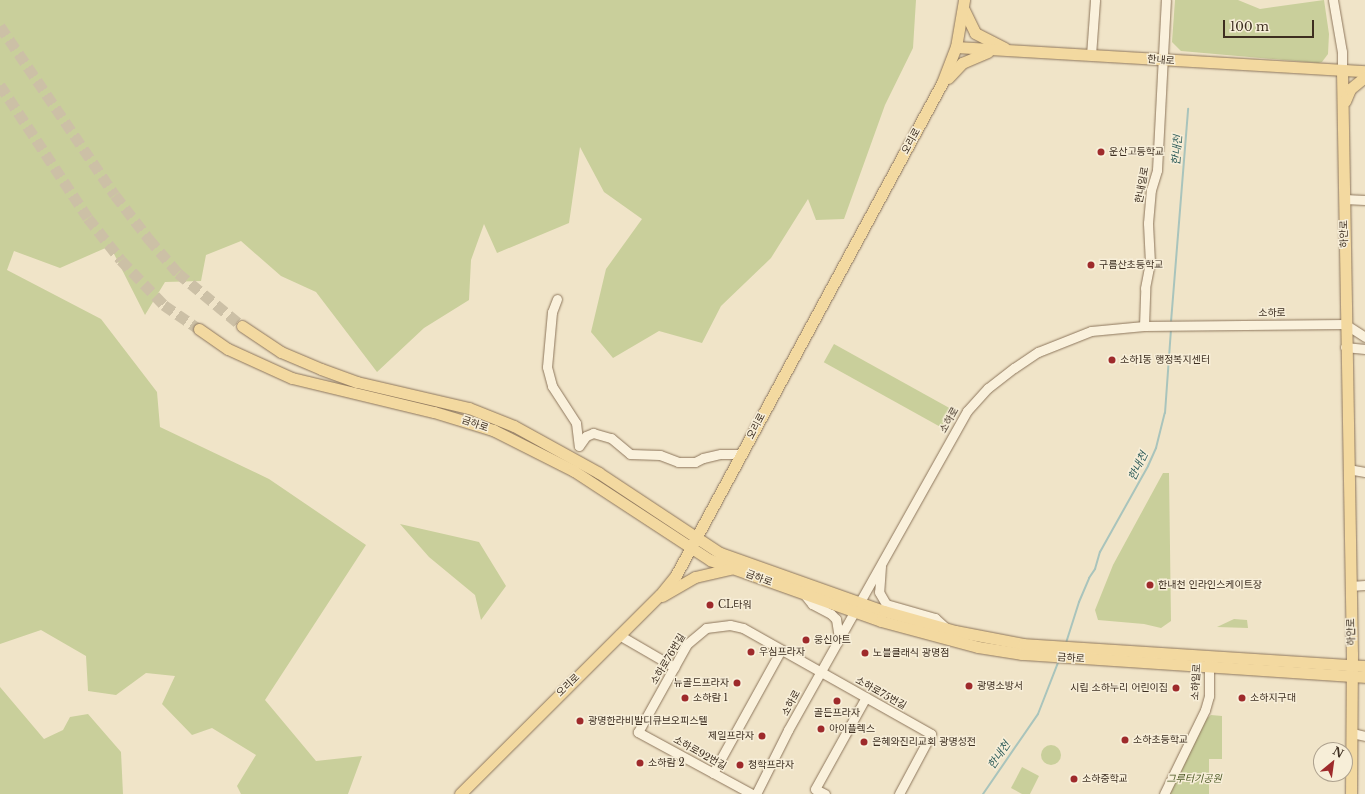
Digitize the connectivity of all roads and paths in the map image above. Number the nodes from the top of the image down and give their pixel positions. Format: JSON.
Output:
{"nodes":[{"id":1,"x":1095,"y":0,"type":"edge"},
{"id":2,"x":1166,"y":0,"type":"edge"},
{"id":3,"x":1333,"y":0,"type":"edge"},
{"id":4,"x":964,"y":5,"type":"edge"},
{"id":5,"x":956,"y":47,"type":"junction"},
{"id":6,"x":1008,"y":50,"type":"junction"},
{"id":7,"x":1091,"y":55,"type":"junction"},
{"id":8,"x":1163,"y":61,"type":"junction"},
{"id":9,"x":1342,"y":71,"type":"junction"},
{"id":10,"x":1365,"y":71,"type":"edge"},
{"id":11,"x":1365,"y":77,"type":"edge"},
{"id":12,"x":942,"y":83,"type":"junction"},
{"id":13,"x":1343,"y":110,"type":"junction"},
{"id":14,"x":1344,"y":199,"type":"junction"},
{"id":15,"x":1365,"y":200,"type":"edge"},
{"id":16,"x":557,"y":298,"type":"dead end"},
{"id":17,"x":1345,"y":324,"type":"junction"},
{"id":18,"x":242,"y":326,"type":"tunnel mouth"},
{"id":19,"x":1144,"y":326,"type":"junction"},
{"id":20,"x":199,"y":329,"type":"tunnel mouth"},
{"id":21,"x":1365,"y":337,"type":"edge"},
{"id":22,"x":1345,"y":347,"type":"junction"},
{"id":23,"x":1365,"y":349,"type":"edge"},
{"id":24,"x":579,"y":446,"type":"junction"},
{"id":25,"x":741,"y":454,"type":"junction"},
{"id":26,"x":578,"y":460,"type":"junction"},
{"id":27,"x":1348,"y":469,"type":"junction"},
{"id":28,"x":1365,"y":472,"type":"edge"},
{"id":29,"x":695,"y":543,"type":"junction"},
{"id":30,"x":881,"y":565,"type":"junction"},
{"id":31,"x":734,"y":569,"type":"junction"},
{"id":32,"x":1365,"y":585,"type":"edge"},
{"id":33,"x":1350,"y":586,"type":"junction"},
{"id":34,"x":804,"y":594,"type":"junction"},
{"id":35,"x":655,"y":600,"type":"junction"},
{"id":36,"x":857,"y":607,"type":"junction"},
{"id":37,"x":947,"y":629,"type":"junction"},
{"id":38,"x":619,"y":635,"type":"junction"},
{"id":39,"x":839,"y":639,"type":"junction"},
{"id":40,"x":781,"y":650,"type":"junction"},
{"id":41,"x":1048,"y":652,"type":"junction"},
{"id":42,"x":1209,"y":662,"type":"junction"},
{"id":43,"x":1351,"y":666,"type":"junction"},
{"id":44,"x":1365,"y":666,"type":"edge"},
{"id":45,"x":674,"y":667,"type":"junction"},
{"id":46,"x":820,"y":672,"type":"junction"},
{"id":47,"x":1351,"y":677,"type":"junction"},
{"id":48,"x":1365,"y":678,"type":"edge"},
{"id":49,"x":866,"y":697,"type":"junction"},
{"id":50,"x":638,"y":732,"type":"joint"},
{"id":51,"x":1352,"y":734,"type":"junction"},
{"id":52,"x":1365,"y":736,"type":"edge"},
{"id":53,"x":713,"y":773,"type":"junction"},
{"id":54,"x":460,"y":794,"type":"edge"},
{"id":55,"x":752,"y":794,"type":"edge"},
{"id":56,"x":756,"y":794,"type":"edge"},
{"id":57,"x":825,"y":794,"type":"edge"},
{"id":58,"x":899,"y":794,"type":"edge"},
{"id":59,"x":1164,"y":794,"type":"edge"},
{"id":60,"x":1351,"y":794,"type":"edge"}],
"edges":[{"from":1,"to":7,"type":"street"},
{"from":2,"to":8,"type":"street","name":"한내일로"},
{"from":3,"to":9,"type":"street","name":"하안로"},
{"from":4,"to":5,"type":"main road","name":"오리로"},
{"from":4,"to":6,"type":"main road"},
{"from":5,"to":6,"type":"main road","name":"한내로"},
{"from":5,"to":12,"type":"main road","name":"오리로"},
{"from":6,"to":7,"type":"main road","name":"한내로"},
{"from":6,"to":12,"type":"main road"},
{"from":7,"to":8,"type":"main road","name":"한내로"},
{"from":8,"to":9,"type":"main road","name":"한내로"},
{"from":8,"to":19,"type":"street","name":"한내일로"},
{"from":9,"to":10,"type":"main road","name":"한내로"},
{"from":9,"to":13,"type":"main road","name":"하안로"},
{"from":11,"to":13,"type":"main road"},
{"from":12,"to":25,"type":"main road","name":"오리로"},
{"from":13,"to":14,"type":"main road","name":"하안로"},
{"from":14,"to":15,"type":"street"},
{"from":14,"to":17,"type":"main road","name":"하안로"},
{"from":16,"to":24,"type":"street"},
{"from":17,"to":19,"type":"street","name":"소하로"},
{"from":17,"to":21,"type":"street"},
{"from":17,"to":22,"type":"main road","name":"하안로"},
{"from":18,"to":26,"type":"main road","name":"금하로"},
{"from":19,"to":30,"type":"street","name":"소하로"},
{"from":20,"to":29,"type":"main road","name":"금하로"},
{"from":22,"to":23,"type":"street"},
{"from":22,"to":27,"type":"main road","name":"하안로"},
{"from":24,"to":25,"type":"street"},
{"from":24,"to":26,"type":"street"},
{"from":25,"to":29,"type":"main road","name":"오리로"},
{"from":26,"to":29,"type":"main road","name":"금하로"},
{"from":27,"to":28,"type":"street"},
{"from":27,"to":33,"type":"main road","name":"하안로"},
{"from":29,"to":31,"type":"main road","name":"금하로"},
{"from":29,"to":35,"type":"main road","name":"오리로"},
{"from":29,"to":36,"type":"main road","name":"금하로"},
{"from":30,"to":36,"type":"street","name":"소하로"},
{"from":30,"to":37,"type":"street"},
{"from":31,"to":34,"type":"main road","name":"금하로"},
{"from":31,"to":35,"type":"main road"},
{"from":32,"to":33,"type":"street"},
{"from":33,"to":43,"type":"main road","name":"하안로"},
{"from":34,"to":36,"type":"main road","name":"금하로"},
{"from":34,"to":39,"type":"street"},
{"from":35,"to":38,"type":"main road","name":"오리로"},
{"from":36,"to":37,"type":"main road","name":"금하로"},
{"from":36,"to":39,"type":"street","name":"소하로"},
{"from":36,"to":41,"type":"main road","name":"금하로"},
{"from":37,"to":41,"type":"main road","name":"금하로"},
{"from":38,"to":45,"type":"street"},
{"from":38,"to":54,"type":"main road","name":"오리로"},
{"from":39,"to":46,"type":"street","name":"소하로"},
{"from":40,"to":45,"type":"street","name":"소하로76번길"},
{"from":40,"to":46,"type":"street","name":"소하로76번길"},
{"from":40,"to":53,"type":"street"},
{"from":41,"to":42,"type":"main road","name":"금하로"},
{"from":42,"to":43,"type":"main road","name":"금하로"},
{"from":42,"to":47,"type":"main road","name":"금하로"},
{"from":42,"to":59,"type":"street","name":"소하일로"},
{"from":43,"to":44,"type":"main road","name":"금하로"},
{"from":43,"to":47,"type":"main road","name":"하안로"},
{"from":45,"to":50,"type":"street","name":"소하로76번길"},
{"from":46,"to":49,"type":"street","name":"소하로75번길"},
{"from":46,"to":56,"type":"street","name":"소하로"},
{"from":47,"to":48,"type":"main road","name":"금하로"},
{"from":47,"to":51,"type":"main road","name":"하안로"},
{"from":49,"to":57,"type":"street"},
{"from":49,"to":58,"type":"street","name":"소하로75번길"},
{"from":50,"to":53,"type":"street","name":"소하로92번길"},
{"from":51,"to":52,"type":"street"},
{"from":51,"to":60,"type":"main road","name":"하안로"},
{"from":53,"to":55,"type":"street","name":"소하로92번길"}]}
